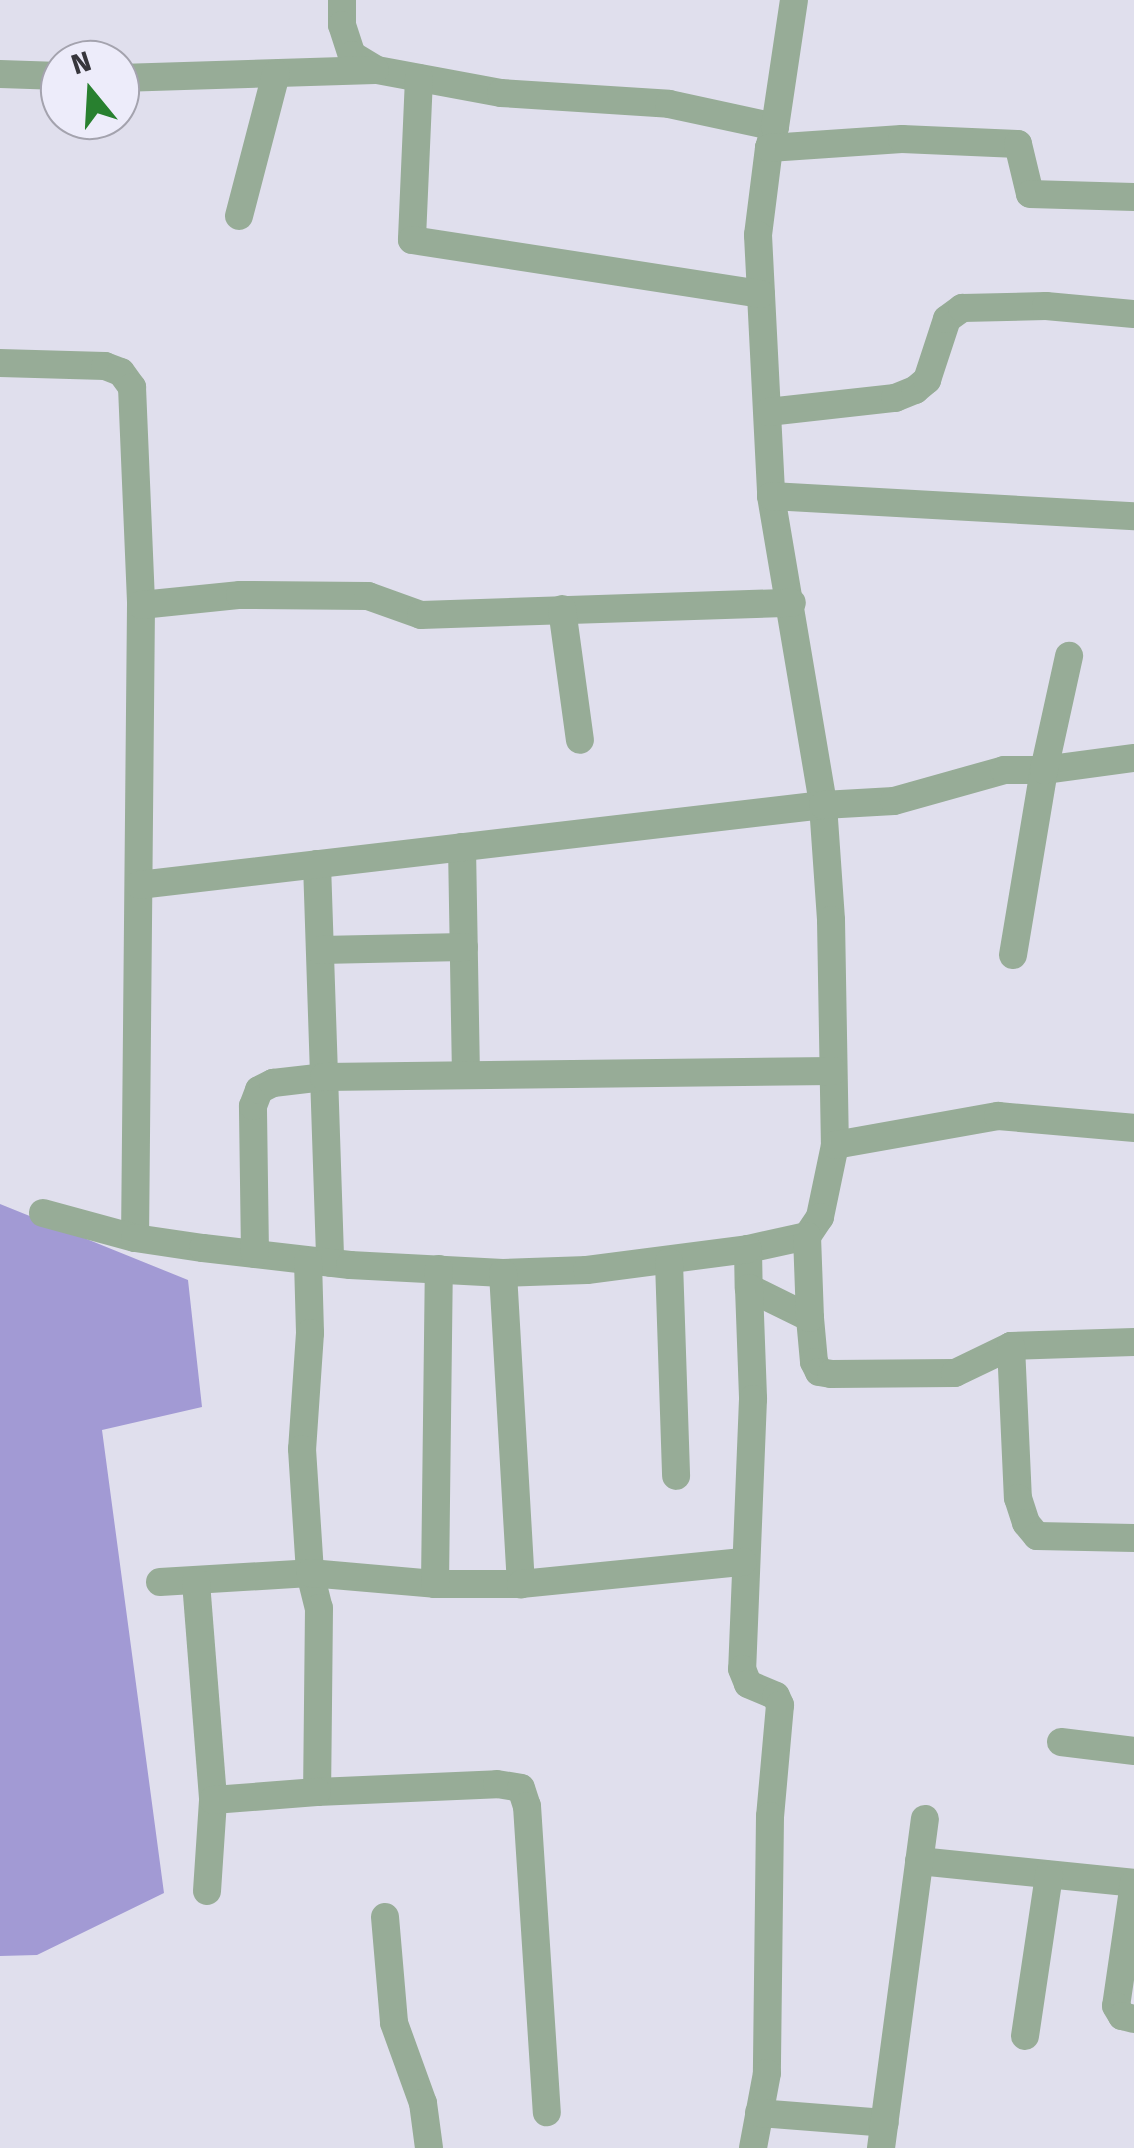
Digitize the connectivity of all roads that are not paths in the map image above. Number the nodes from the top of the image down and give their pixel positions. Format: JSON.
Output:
{"nodes":[{"id":1,"x":342,"y":0,"type":"edge"},
{"id":2,"x":794,"y":0,"type":"edge"},
{"id":3,"x":376,"y":70,"type":"junction"},
{"id":4,"x":0,"y":74,"type":"edge"},
{"id":5,"x":276,"y":74,"type":"junction"},
{"id":6,"x":40,"y":75,"type":"edge"},
{"id":7,"x":140,"y":77,"type":"edge"},
{"id":8,"x":419,"y":78,"type":"junction"},
{"id":9,"x":772,"y":138,"type":"junction"},
{"id":10,"x":1134,"y":197,"type":"edge"},
{"id":11,"x":239,"y":216,"type":"dead end"},
{"id":12,"x":761,"y":294,"type":"junction"},
{"id":13,"x":1134,"y":314,"type":"edge"},
{"id":14,"x":0,"y":364,"type":"edge"},
{"id":15,"x":768,"y":412,"type":"junction"},
{"id":16,"x":771,"y":496,"type":"junction"},
{"id":17,"x":1134,"y":516,"type":"edge"},
{"id":18,"x":792,"y":603,"type":"junction"},
{"id":19,"x":141,"y":605,"type":"junction"},
{"id":20,"x":562,"y":610,"type":"junction"},
{"id":21,"x":1069,"y":656,"type":"dead end"},
{"id":22,"x":580,"y":740,"type":"dead end"},
{"id":23,"x":1134,"y":758,"type":"edge"},
{"id":24,"x":1044,"y":770,"type":"junction"},
{"id":25,"x":824,"y":805,"type":"junction"},
{"id":26,"x":462,"y":847,"type":"junction"},
{"id":27,"x":318,"y":864,"type":"junction"},
{"id":28,"x":139,"y":885,"type":"junction"},
{"id":29,"x":464,"y":947,"type":"junction"},
{"id":30,"x":320,"y":950,"type":"junction"},
{"id":31,"x":1013,"y":956,"type":"dead end"},
{"id":32,"x":834,"y":1071,"type":"junction"},
{"id":33,"x":466,"y":1075,"type":"junction"},
{"id":34,"x":324,"y":1077,"type":"junction"},
{"id":35,"x":1134,"y":1128,"type":"edge"},
{"id":36,"x":835,"y":1145,"type":"junction"},
{"id":37,"x":43,"y":1213,"type":"dead end"},
{"id":38,"x":807,"y":1236,"type":"junction"},
{"id":39,"x":135,"y":1238,"type":"junction"},
{"id":40,"x":748,"y":1250,"type":"junction"},
{"id":41,"x":255,"y":1254,"type":"junction"},
{"id":42,"x":319,"y":1262,"type":"junction"},
{"id":43,"x":669,"y":1262,"type":"junction"},
{"id":44,"x":439,"y":1270,"type":"junction"},
{"id":45,"x":503,"y":1273,"type":"junction"},
{"id":46,"x":750,"y":1288,"type":"junction"},
{"id":47,"x":810,"y":1318,"type":"junction"},
{"id":48,"x":1134,"y":1342,"type":"edge"},
{"id":49,"x":1011,"y":1346,"type":"junction"},
{"id":50,"x":676,"y":1476,"type":"dead end"},
{"id":51,"x":1134,"y":1538,"type":"edge"},
{"id":52,"x":743,"y":1562,"type":"junction"},
{"id":53,"x":310,"y":1573,"type":"junction"},
{"id":54,"x":160,"y":1582,"type":"dead end"},
{"id":55,"x":196,"y":1582,"type":"junction"},
{"id":56,"x":435,"y":1584,"type":"junction"},
{"id":57,"x":521,"y":1584,"type":"junction"},
{"id":58,"x":1062,"y":1742,"type":"dead end"},
{"id":59,"x":1134,"y":1751,"type":"edge"},
{"id":60,"x":317,"y":1792,"type":"junction"},
{"id":61,"x":213,"y":1800,"type":"junction"},
{"id":62,"x":925,"y":1819,"type":"dead end"},
{"id":63,"x":920,"y":1861,"type":"junction"},
{"id":64,"x":1048,"y":1874,"type":"junction"},
{"id":65,"x":207,"y":1891,"type":"dead end"},
{"id":66,"x":385,"y":1917,"type":"dead end"},
{"id":67,"x":1134,"y":2019,"type":"edge"},
{"id":68,"x":1026,"y":2036,"type":"dead end"},
{"id":69,"x":547,"y":2112,"type":"dead end"},
{"id":70,"x":759,"y":2113,"type":"junction"},
{"id":71,"x":883,"y":2135,"type":"edge"},
{"id":72,"x":429,"y":2148,"type":"edge"},
{"id":73,"x":753,"y":2148,"type":"edge"}],
"edges":[{"from":1,"to":3,"type":"street"},
{"from":2,"to":9,"type":"street"},
{"from":3,"to":5,"type":"street"},
{"from":3,"to":8,"type":"street"},
{"from":4,"to":6,"type":"street"},
{"from":5,"to":7,"type":"street"},
{"from":5,"to":11,"type":"street"},
{"from":8,"to":9,"type":"street"},
{"from":8,"to":12,"type":"street"},
{"from":9,"to":10,"type":"street"},
{"from":9,"to":12,"type":"street"},
{"from":12,"to":15,"type":"street"},
{"from":13,"to":15,"type":"street"},
{"from":14,"to":19,"type":"street"},
{"from":15,"to":16,"type":"street"},
{"from":16,"to":17,"type":"street"},
{"from":16,"to":18,"type":"street"},
{"from":18,"to":20,"type":"street"},
{"from":18,"to":25,"type":"street"},
{"from":19,"to":20,"type":"street"},
{"from":19,"to":28,"type":"street"},
{"from":20,"to":22,"type":"street"},
{"from":21,"to":24,"type":"street"},
{"from":23,"to":24,"type":"street"},
{"from":24,"to":25,"type":"street"},
{"from":24,"to":31,"type":"street"},
{"from":25,"to":26,"type":"street"},
{"from":25,"to":32,"type":"street"},
{"from":26,"to":27,"type":"street"},
{"from":26,"to":29,"type":"street"},
{"from":27,"to":28,"type":"street"},
{"from":27,"to":30,"type":"street"},
{"from":28,"to":39,"type":"street"},
{"from":29,"to":30,"type":"street"},
{"from":29,"to":33,"type":"street"},
{"from":30,"to":34,"type":"street"},
{"from":32,"to":33,"type":"street"},
{"from":32,"to":36,"type":"street"},
{"from":33,"to":34,"type":"street"},
{"from":34,"to":41,"type":"street"},
{"from":34,"to":42,"type":"street"},
{"from":35,"to":36,"type":"street"},
{"from":36,"to":38,"type":"street"},
{"from":37,"to":39,"type":"street"},
{"from":38,"to":40,"type":"street"},
{"from":38,"to":47,"type":"street"},
{"from":39,"to":41,"type":"street"},
{"from":40,"to":43,"type":"street"},
{"from":40,"to":46,"type":"street"},
{"from":41,"to":42,"type":"street"},
{"from":42,"to":44,"type":"street"},
{"from":42,"to":53,"type":"street"},
{"from":43,"to":45,"type":"street"},
{"from":43,"to":50,"type":"street"},
{"from":44,"to":45,"type":"street"},
{"from":44,"to":56,"type":"street"},
{"from":45,"to":57,"type":"street"},
{"from":46,"to":47,"type":"street"},
{"from":46,"to":52,"type":"street"},
{"from":47,"to":49,"type":"street"},
{"from":48,"to":49,"type":"street"},
{"from":49,"to":51,"type":"street"},
{"from":52,"to":57,"type":"street"},
{"from":52,"to":70,"type":"street"},
{"from":53,"to":55,"type":"street"},
{"from":53,"to":56,"type":"street"},
{"from":53,"to":60,"type":"street"},
{"from":54,"to":55,"type":"street"},
{"from":55,"to":61,"type":"street"},
{"from":56,"to":57,"type":"street"},
{"from":58,"to":59,"type":"street"},
{"from":60,"to":61,"type":"street"},
{"from":60,"to":69,"type":"street"},
{"from":61,"to":65,"type":"street"},
{"from":62,"to":63,"type":"street"},
{"from":63,"to":64,"type":"street"},
{"from":63,"to":71,"type":"street"},
{"from":64,"to":67,"type":"street"},
{"from":64,"to":68,"type":"street"},
{"from":66,"to":72,"type":"street"},
{"from":70,"to":71,"type":"street"},
{"from":70,"to":73,"type":"street"}]}
